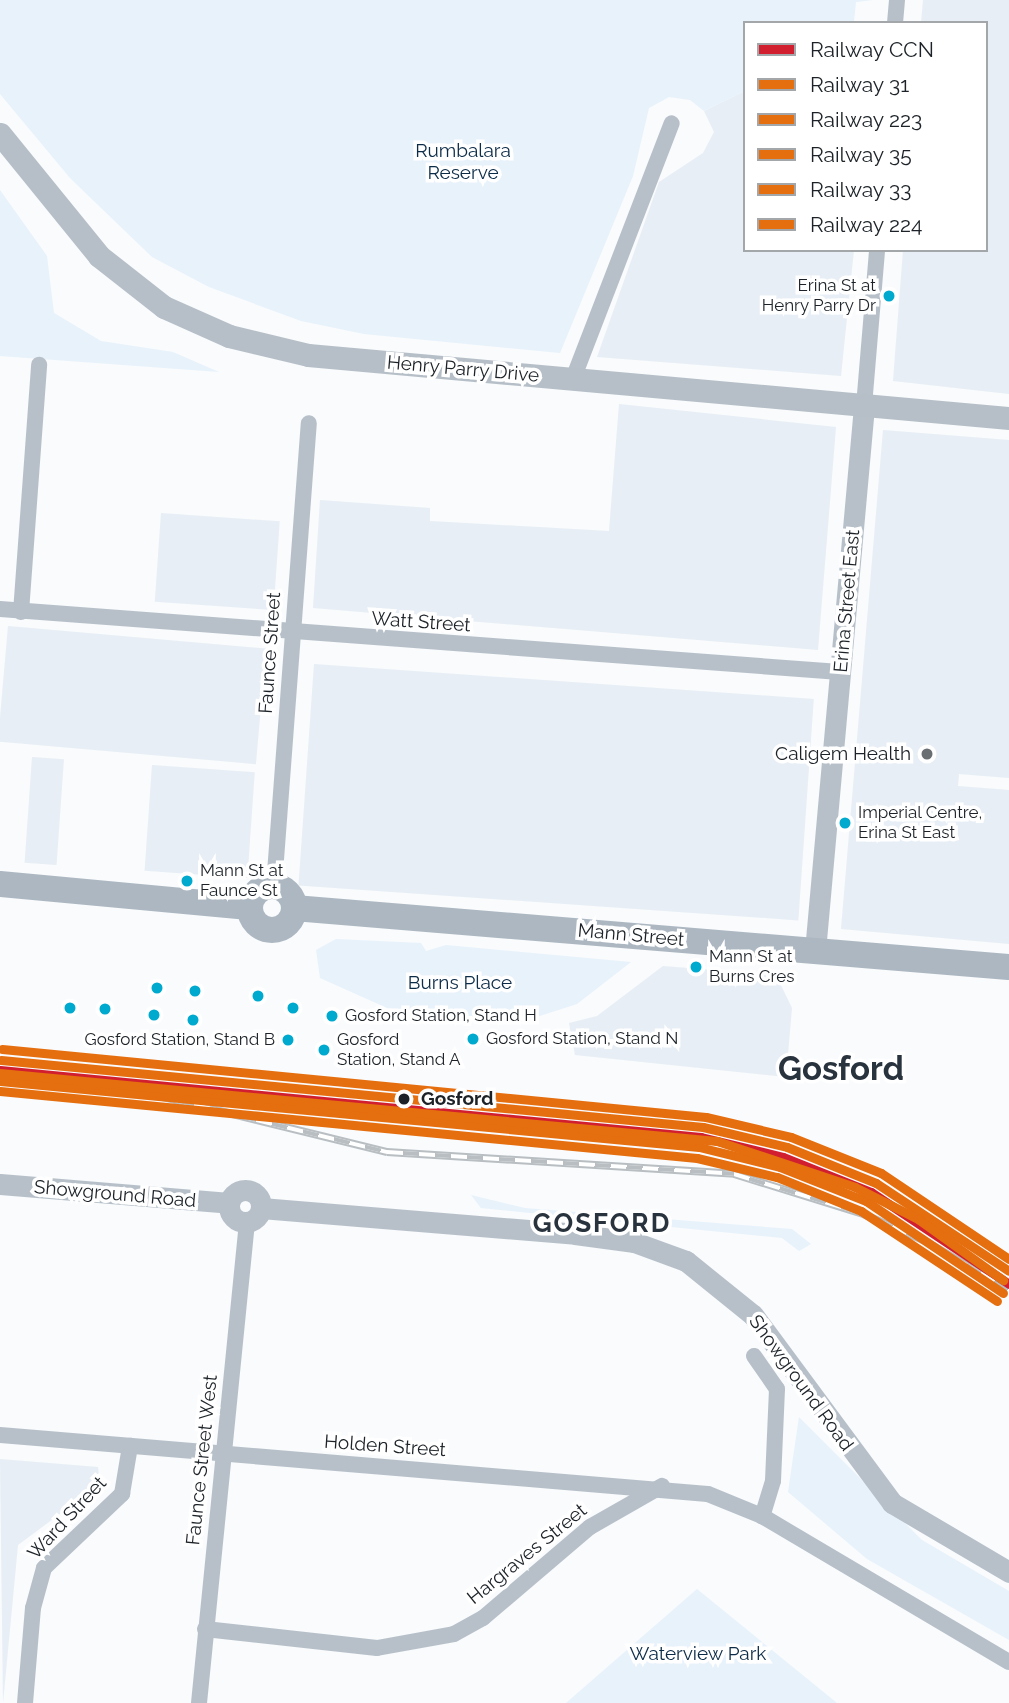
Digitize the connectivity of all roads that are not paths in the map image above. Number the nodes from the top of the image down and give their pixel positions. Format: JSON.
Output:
{"nodes":[{"id":1,"x":897,"y":0,"type":"edge"},
{"id":2,"x":895,"y":21,"type":"edge"},
{"id":3,"x":672,"y":123,"type":"dead end"},
{"id":4,"x":0,"y":134,"type":"edge"},
{"id":5,"x":877,"y":252,"type":"edge"},
{"id":6,"x":39,"y":366,"type":"dead end"},
{"id":7,"x":573,"y":379,"type":"junction"},
{"id":8,"x":864,"y":406,"type":"junction"},
{"id":9,"x":1009,"y":418,"type":"edge"},
{"id":10,"x":309,"y":423,"type":"dead end"},
{"id":11,"x":0,"y":609,"type":"edge"},
{"id":12,"x":22,"y":612,"type":"junction"},
{"id":13,"x":293,"y":634,"type":"junction"},
{"id":14,"x":840,"y":672,"type":"junction"},
{"id":15,"x":0,"y":884,"type":"edge"},
{"id":16,"x":274,"y":886,"type":"junction"},
{"id":17,"x":249,"y":906,"type":"junction"},
{"id":18,"x":294,"y":908,"type":"junction"},
{"id":19,"x":815,"y":951,"type":"junction"},
{"id":20,"x":1009,"y":968,"type":"edge"},
{"id":21,"x":0,"y":1184,"type":"edge"},
{"id":22,"x":254,"y":1215,"type":"junction"},
{"id":23,"x":754,"y":1356,"type":"dead end"},
{"id":24,"x":0,"y":1435,"type":"edge"},
{"id":25,"x":130,"y":1446,"type":"junction"},
{"id":26,"x":225,"y":1453,"type":"junction"},
{"id":27,"x":663,"y":1486,"type":"junction"},
{"id":28,"x":762,"y":1516,"type":"junction"},
{"id":29,"x":1009,"y":1569,"type":"edge"},
{"id":30,"x":205,"y":1629,"type":"junction"},
{"id":31,"x":1009,"y":1662,"type":"edge"},
{"id":32,"x":24,"y":1703,"type":"edge"},
{"id":33,"x":199,"y":1703,"type":"edge"}],
"edges":[{"from":1,"to":2,"type":"street"},
{"from":3,"to":7,"type":"street"},
{"from":4,"to":7,"type":"main road","name":"Henry Parry Drive"},
{"from":5,"to":8,"type":"street","name":"Erina Street East"},
{"from":6,"to":12,"type":"street"},
{"from":7,"to":8,"type":"main road","name":"Henry Parry Drive"},
{"from":8,"to":9,"type":"main road","name":"Henry Parry Drive"},
{"from":8,"to":14,"type":"street","name":"Erina Street East"},
{"from":10,"to":13,"type":"street","name":"Faunce Street"},
{"from":11,"to":12,"type":"street","name":"Watt Street"},
{"from":12,"to":13,"type":"street","name":"Watt Street"},
{"from":13,"to":14,"type":"street","name":"Watt Street"},
{"from":13,"to":16,"type":"street","name":"Faunce Street"},
{"from":14,"to":19,"type":"street","name":"Erina Street East"},
{"from":15,"to":17,"type":"main road"},
{"from":16,"to":17,"type":"main road"},
{"from":16,"to":18,"type":"main road"},
{"from":17,"to":18,"type":"main road"},
{"from":18,"to":19,"type":"main road","name":"Mann Street"},
{"from":19,"to":20,"type":"main road","name":"Mann Street"},
{"from":21,"to":22,"type":"street","name":"Showground Road"},
{"from":22,"to":26,"type":"street","name":"Faunce Street West"},
{"from":22,"to":29,"type":"street","name":"Showground Road"},
{"from":23,"to":28,"type":"street"},
{"from":24,"to":25,"type":"street","name":"Holden Street"},
{"from":25,"to":26,"type":"street","name":"Holden Street"},
{"from":25,"to":32,"type":"street","name":"Ward Street"},
{"from":26,"to":27,"type":"street","name":"Holden Street"},
{"from":26,"to":30,"type":"street","name":"Faunce Street West"},
{"from":27,"to":28,"type":"street","name":"Holden Street"},
{"from":27,"to":30,"type":"street","name":"Hargraves Street"},
{"from":28,"to":31,"type":"street","name":"Holden Street"},
{"from":30,"to":33,"type":"street","name":"Faunce Street West"}]}
